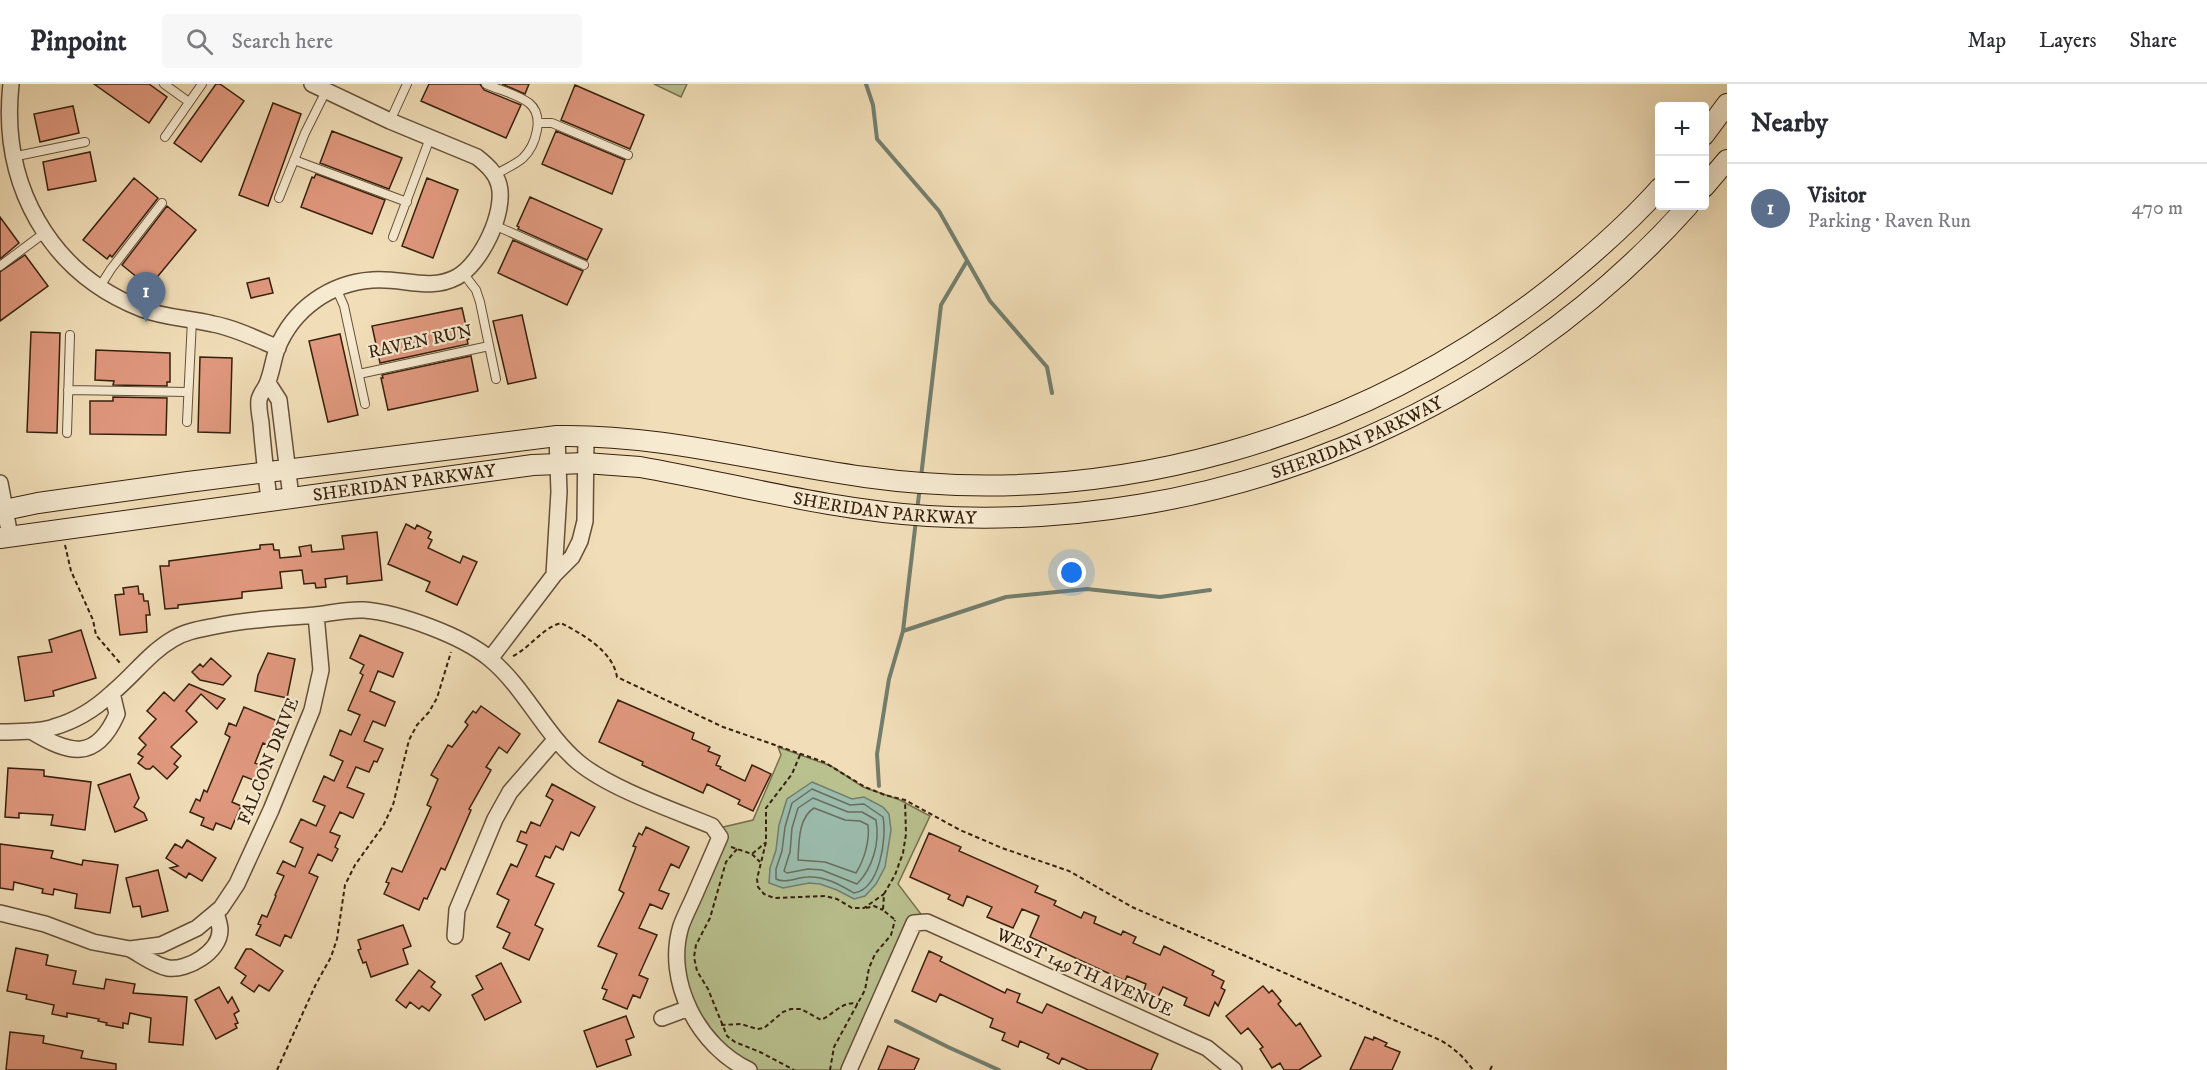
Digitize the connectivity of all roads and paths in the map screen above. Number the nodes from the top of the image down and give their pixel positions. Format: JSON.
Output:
{"nodes":[{"id":1,"x":11,"y":84,"type":"edge"},
{"id":2,"x":164,"y":84,"type":"edge"},
{"id":3,"x":202,"y":84,"type":"edge"},
{"id":4,"x":407,"y":84,"type":"edge"},
{"id":5,"x":486,"y":84,"type":"edge"},
{"id":6,"x":319,"y":88,"type":"edge"},
{"id":7,"x":189,"y":102,"type":"junction"},
{"id":8,"x":1727,"y":104,"type":"edge"},
{"id":9,"x":390,"y":121,"type":"junction"},
{"id":10,"x":538,"y":123,"type":"junction"},
{"id":11,"x":1709,"y":128,"type":"edge"},
{"id":12,"x":165,"y":137,"type":"dead end"},
{"id":13,"x":430,"y":138,"type":"junction"},
{"id":14,"x":85,"y":142,"type":"dead end"},
{"id":15,"x":6,"y":150,"type":"edge"},
{"id":16,"x":628,"y":154,"type":"dead end"},
{"id":17,"x":294,"y":160,"type":"junction"},
{"id":18,"x":1727,"y":160,"type":"edge"},
{"id":19,"x":495,"y":175,"type":"junction"},
{"id":20,"x":1709,"y":181,"type":"edge"},
{"id":21,"x":1655,"y":193,"type":"edge"},
{"id":22,"x":279,"y":198,"type":"dead end"},
{"id":23,"x":407,"y":202,"type":"junction"},
{"id":24,"x":162,"y":203,"type":"dead end"},
{"id":25,"x":1684,"y":210,"type":"edge"},
{"id":26,"x":494,"y":225,"type":"junction"},
{"id":27,"x":43,"y":234,"type":"junction"},
{"id":28,"x":393,"y":237,"type":"dead end"},
{"id":29,"x":584,"y":265,"type":"dead end"},
{"id":30,"x":0,"y":266,"type":"edge"},
{"id":31,"x":463,"y":273,"type":"junction"},
{"id":32,"x":99,"y":288,"type":"junction"},
{"id":33,"x":336,"y":288,"type":"junction"},
{"id":34,"x":192,"y":320,"type":"junction"},
{"id":35,"x":70,"y":335,"type":"dead end"},
{"id":36,"x":489,"y":346,"type":"junction"},
{"id":37,"x":278,"y":348,"type":"junction"},
{"id":38,"x":359,"y":374,"type":"junction"},
{"id":39,"x":496,"y":379,"type":"dead end"},
{"id":40,"x":268,"y":383,"type":"junction"},
{"id":41,"x":68,"y":390,"type":"junction"},
{"id":42,"x":187,"y":392,"type":"junction"},
{"id":43,"x":365,"y":404,"type":"dead end"},
{"id":44,"x":187,"y":422,"type":"dead end"},
{"id":45,"x":67,"y":433,"type":"dead end"},
{"id":46,"x":586,"y":435,"type":"junction"},
{"id":47,"x":557,"y":436,"type":"junction"},
{"id":48,"x":559,"y":464,"type":"junction"},
{"id":49,"x":585,"y":464,"type":"junction"},
{"id":50,"x":287,"y":469,"type":"junction"},
{"id":51,"x":265,"y":472,"type":"junction"},
{"id":52,"x":0,"y":483,"type":"edge"},
{"id":53,"x":291,"y":497,"type":"junction"},
{"id":54,"x":269,"y":500,"type":"junction"},
{"id":55,"x":2,"y":510,"type":"edge"},
{"id":56,"x":5,"y":537,"type":"edge"},
{"id":57,"x":65,"y":545,"type":"dead end"},
{"id":58,"x":554,"y":575,"type":"junction"},
{"id":59,"x":316,"y":615,"type":"junction"},
{"id":60,"x":453,"y":647,"type":"dead end"},
{"id":61,"x":513,"y":656,"type":"dead end"},
{"id":62,"x":490,"y":658,"type":"junction"},
{"id":63,"x":120,"y":663,"type":"dead end"},
{"id":64,"x":112,"y":693,"type":"junction"},
{"id":65,"x":31,"y":731,"type":"junction"},
{"id":66,"x":0,"y":732,"type":"edge"},
{"id":67,"x":555,"y":740,"type":"junction"},
{"id":68,"x":800,"y":755,"type":"junction"},
{"id":69,"x":905,"y":800,"type":"junction"},
{"id":70,"x":766,"y":842,"type":"junction"},
{"id":71,"x":717,"y":843,"type":"junction"},
{"id":72,"x":737,"y":849,"type":"junction"},
{"id":73,"x":752,"y":854,"type":"junction"},
{"id":74,"x":760,"y":862,"type":"junction"},
{"id":75,"x":884,"y":894,"type":"junction"},
{"id":76,"x":864,"y":908,"type":"junction"},
{"id":77,"x":883,"y":910,"type":"junction"},
{"id":78,"x":216,"y":912,"type":"junction"},
{"id":79,"x":0,"y":913,"type":"edge"},
{"id":80,"x":895,"y":920,"type":"junction"},
{"id":81,"x":912,"y":928,"type":"junction"},
{"id":82,"x":455,"y":936,"type":"dead end"},
{"id":83,"x":130,"y":949,"type":"junction"},
{"id":84,"x":859,"y":1004,"type":"junction"},
{"id":85,"x":689,"y":1008,"type":"junction"},
{"id":86,"x":662,"y":1018,"type":"dead end"},
{"id":87,"x":721,"y":1025,"type":"junction"},
{"id":88,"x":1493,"y":1064,"type":"dead end"},
{"id":89,"x":277,"y":1070,"type":"edge"},
{"id":90,"x":749,"y":1070,"type":"edge"},
{"id":91,"x":794,"y":1070,"type":"edge"},
{"id":92,"x":830,"y":1070,"type":"edge"},
{"id":93,"x":849,"y":1070,"type":"edge"},
{"id":94,"x":1234,"y":1070,"type":"edge"},
{"id":95,"x":1473,"y":1070,"type":"edge"},
{"id":96,"x":1490,"y":1070,"type":"edge"}],
"edges":[{"from":1,"to":15,"type":"street"},
{"from":2,"to":7,"type":"lane"},
{"from":3,"to":7,"type":"lane"},
{"from":4,"to":9,"type":"lane"},
{"from":5,"to":10,"type":"lane"},
{"from":6,"to":9,"type":"street"},
{"from":6,"to":17,"type":"lane"},
{"from":7,"to":12,"type":"lane"},
{"from":8,"to":11,"type":"main road"},
{"from":9,"to":13,"type":"street"},
{"from":10,"to":16,"type":"lane"},
{"from":10,"to":19,"type":"lane"},
{"from":13,"to":19,"type":"street"},
{"from":13,"to":23,"type":"lane"},
{"from":14,"to":15,"type":"lane"},
{"from":15,"to":27,"type":"street"},
{"from":17,"to":22,"type":"lane"},
{"from":17,"to":23,"type":"lane"},
{"from":18,"to":20,"type":"main road"},
{"from":19,"to":26,"type":"street"},
{"from":21,"to":46,"type":"main road","name":"SHERIDAN PARKWAY"},
{"from":23,"to":28,"type":"lane"},
{"from":24,"to":32,"type":"lane"},
{"from":25,"to":49,"type":"main road","name":"SHERIDAN PARKWAY"},
{"from":26,"to":29,"type":"lane"},
{"from":26,"to":31,"type":"street"},
{"from":27,"to":30,"type":"lane"},
{"from":27,"to":32,"type":"street"},
{"from":31,"to":33,"type":"street"},
{"from":31,"to":36,"type":"lane","name":"RAVEN RUN"},
{"from":32,"to":34,"type":"street"},
{"from":33,"to":37,"type":"street"},
{"from":33,"to":38,"type":"lane","name":"RAVEN RUN"},
{"from":34,"to":37,"type":"street"},
{"from":34,"to":42,"type":"lane"},
{"from":35,"to":41,"type":"lane"},
{"from":36,"to":38,"type":"lane","name":"RAVEN RUN"},
{"from":36,"to":39,"type":"lane","name":"RAVEN RUN"},
{"from":37,"to":40,"type":"street"},
{"from":38,"to":43,"type":"lane","name":"RAVEN RUN"},
{"from":40,"to":50,"type":"street"},
{"from":40,"to":51,"type":"street"},
{"from":41,"to":42,"type":"lane"},
{"from":41,"to":45,"type":"lane"},
{"from":42,"to":44,"type":"lane"},
{"from":46,"to":47,"type":"main road","name":"SHERIDAN PARKWAY"},
{"from":46,"to":49,"type":"street"},
{"from":47,"to":48,"type":"street"},
{"from":47,"to":50,"type":"main road","name":"SHERIDAN PARKWAY"},
{"from":48,"to":49,"type":"main road","name":"SHERIDAN PARKWAY"},
{"from":48,"to":53,"type":"main road","name":"SHERIDAN PARKWAY"},
{"from":48,"to":58,"type":"street"},
{"from":49,"to":58,"type":"street"},
{"from":50,"to":51,"type":"main road","name":"SHERIDAN PARKWAY"},
{"from":50,"to":53,"type":"street"},
{"from":51,"to":54,"type":"street"},
{"from":51,"to":55,"type":"main road","name":"SHERIDAN PARKWAY"},
{"from":52,"to":55,"type":"street"},
{"from":53,"to":54,"type":"main road","name":"SHERIDAN PARKWAY"},
{"from":54,"to":56,"type":"main road","name":"SHERIDAN PARKWAY"},
{"from":55,"to":56,"type":"street"},
{"from":57,"to":63,"type":"path"},
{"from":58,"to":62,"type":"street"},
{"from":59,"to":62,"type":"street"},
{"from":59,"to":64,"type":"street"},
{"from":59,"to":78,"type":"street","name":"FALCON DRIVE"},
{"from":60,"to":89,"type":"path"},
{"from":61,"to":68,"type":"path"},
{"from":62,"to":67,"type":"street"},
{"from":64,"to":65,"type":"street"},
{"from":64,"to":65,"type":"street"},
{"from":65,"to":66,"type":"street"},
{"from":67,"to":71,"type":"street"},
{"from":67,"to":82,"type":"street"},
{"from":68,"to":69,"type":"path"},
{"from":68,"to":70,"type":"path"},
{"from":69,"to":75,"type":"path"},
{"from":69,"to":95,"type":"path"},
{"from":70,"to":73,"type":"path"},
{"from":70,"to":74,"type":"path"},
{"from":71,"to":72,"type":"path"},
{"from":71,"to":85,"type":"street"},
{"from":72,"to":73,"type":"path"},
{"from":72,"to":87,"type":"path"},
{"from":73,"to":74,"type":"path"},
{"from":74,"to":76,"type":"path"},
{"from":75,"to":76,"type":"path"},
{"from":75,"to":77,"type":"path"},
{"from":76,"to":77,"type":"path"},
{"from":77,"to":80,"type":"path"},
{"from":78,"to":83,"type":"street","name":"FALCON DRIVE"},
{"from":78,"to":83,"type":"street","name":"FALCON DRIVE"},
{"from":79,"to":83,"type":"street","name":"FALCON DRIVE"},
{"from":80,"to":81,"type":"path"},
{"from":80,"to":84,"type":"path"},
{"from":81,"to":93,"type":"street"},
{"from":81,"to":94,"type":"street","name":"WEST 149TH AVENUE"},
{"from":84,"to":87,"type":"path"},
{"from":84,"to":92,"type":"path"},
{"from":85,"to":86,"type":"street"},
{"from":85,"to":90,"type":"street"},
{"from":87,"to":91,"type":"path"},
{"from":88,"to":96,"type":"path"}]}
